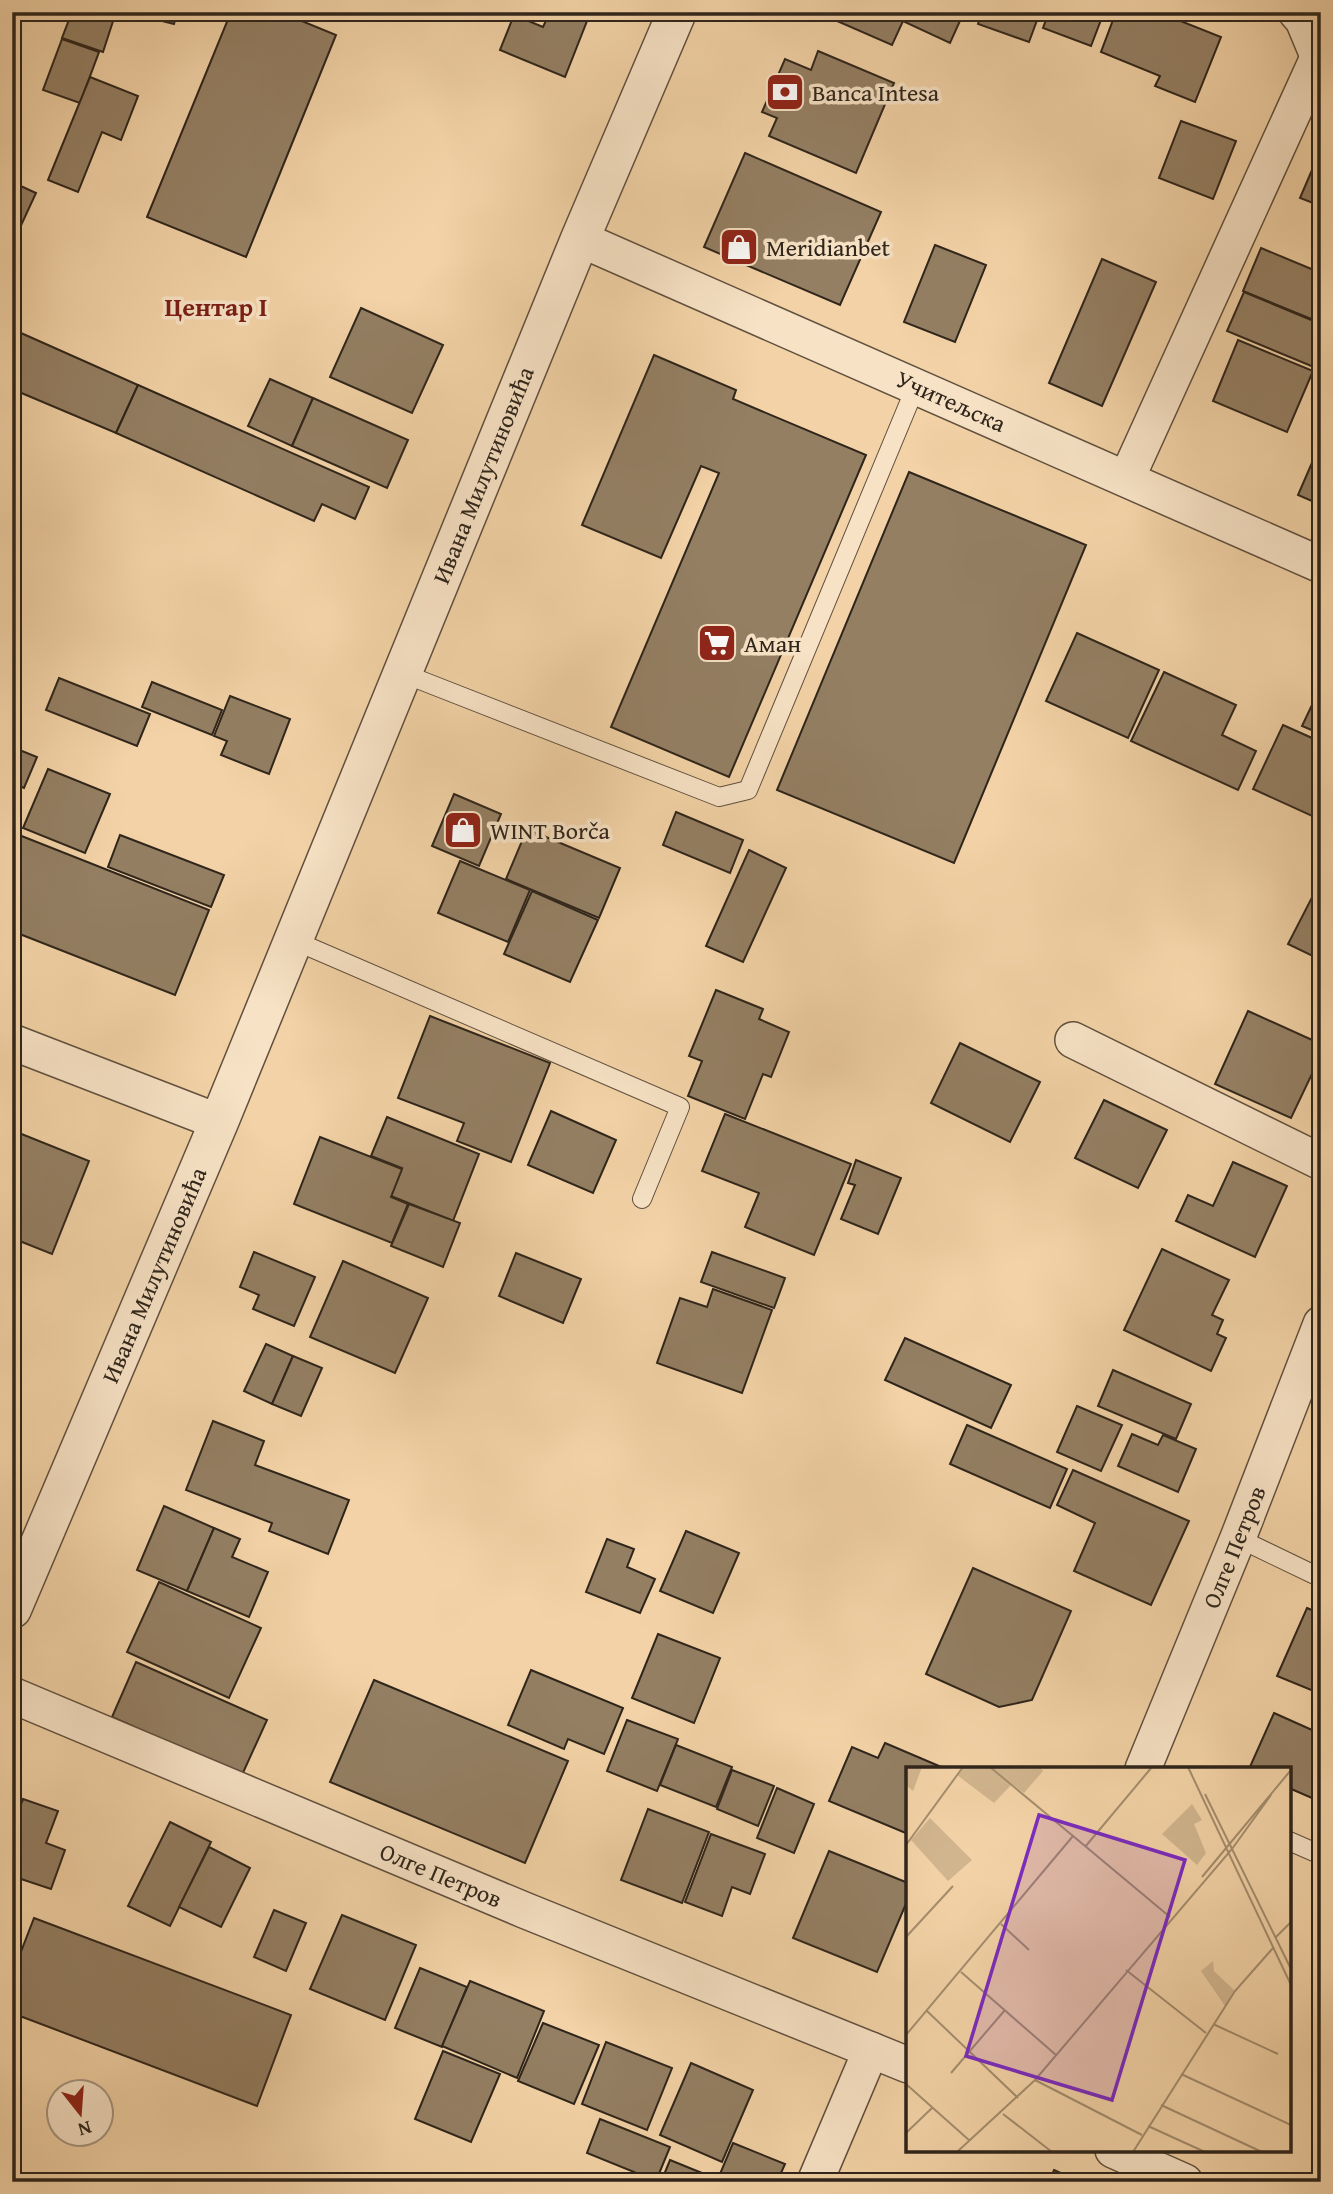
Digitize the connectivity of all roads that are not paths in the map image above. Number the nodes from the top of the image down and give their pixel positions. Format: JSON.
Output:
{"nodes":[{"id":1,"x":677,"y":12,"type":"edge"},
{"id":2,"x":1296,"y":12,"type":"edge"},
{"id":3,"x":1320,"y":58,"type":"edge"},
{"id":4,"x":580,"y":239,"type":"junction"},
{"id":5,"x":916,"y":386,"type":"junction"},
{"id":6,"x":1126,"y":478,"type":"junction"},
{"id":7,"x":1321,"y":565,"type":"edge"},
{"id":8,"x":402,"y":673,"type":"junction"},
{"id":9,"x":293,"y":940,"type":"junction"},
{"id":10,"x":1073,"y":1040,"type":"dead end"},
{"id":11,"x":12,"y":1042,"type":"edge"},
{"id":12,"x":219,"y":1122,"type":"junction"},
{"id":13,"x":1321,"y":1162,"type":"edge"},
{"id":14,"x":642,"y":1199,"type":"dead end"},
{"id":15,"x":1321,"y":1324,"type":"edge"},
{"id":16,"x":1238,"y":1538,"type":"junction"},
{"id":17,"x":1321,"y":1578,"type":"edge"},
{"id":18,"x":12,"y":1609,"type":"edge"},
{"id":19,"x":12,"y":1695,"type":"edge"},
{"id":20,"x":1144,"y":1767,"type":"edge"},
{"id":21,"x":1291,"y":1842,"type":"edge"},
{"id":22,"x":1321,"y":1855,"type":"edge"},
{"id":23,"x":871,"y":2050,"type":"junction"},
{"id":24,"x":906,"y":2064,"type":"edge"},
{"id":25,"x":1118,"y":2152,"type":"edge"},
{"id":26,"x":815,"y":2182,"type":"edge"},
{"id":27,"x":1185,"y":2182,"type":"edge"}],
"edges":[{"from":1,"to":4,"type":"street","name":"Ивана Милутиновића"},
{"from":2,"to":3,"type":"street"},
{"from":3,"to":6,"type":"street"},
{"from":4,"to":5,"type":"street","name":"Учитељска"},
{"from":4,"to":8,"type":"street","name":"Ивана Милутиновића"},
{"from":5,"to":6,"type":"street","name":"Учитељска"},
{"from":5,"to":8,"type":"lane"},
{"from":6,"to":7,"type":"street","name":"Учитељска"},
{"from":8,"to":9,"type":"street","name":"Ивана Милутиновића"},
{"from":9,"to":12,"type":"street","name":"Ивана Милутиновића"},
{"from":9,"to":14,"type":"lane"},
{"from":10,"to":13,"type":"street"},
{"from":11,"to":12,"type":"street"},
{"from":12,"to":18,"type":"street","name":"Ивана Милутиновића"},
{"from":15,"to":16,"type":"street","name":"Олге Петров"},
{"from":16,"to":17,"type":"lane"},
{"from":16,"to":20,"type":"street","name":"Олге Петров"},
{"from":19,"to":23,"type":"street","name":"Олге Петров"},
{"from":21,"to":22,"type":"lane"},
{"from":23,"to":24,"type":"street","name":"Олге Петров"},
{"from":23,"to":26,"type":"street"},
{"from":25,"to":27,"type":"street"}]}
